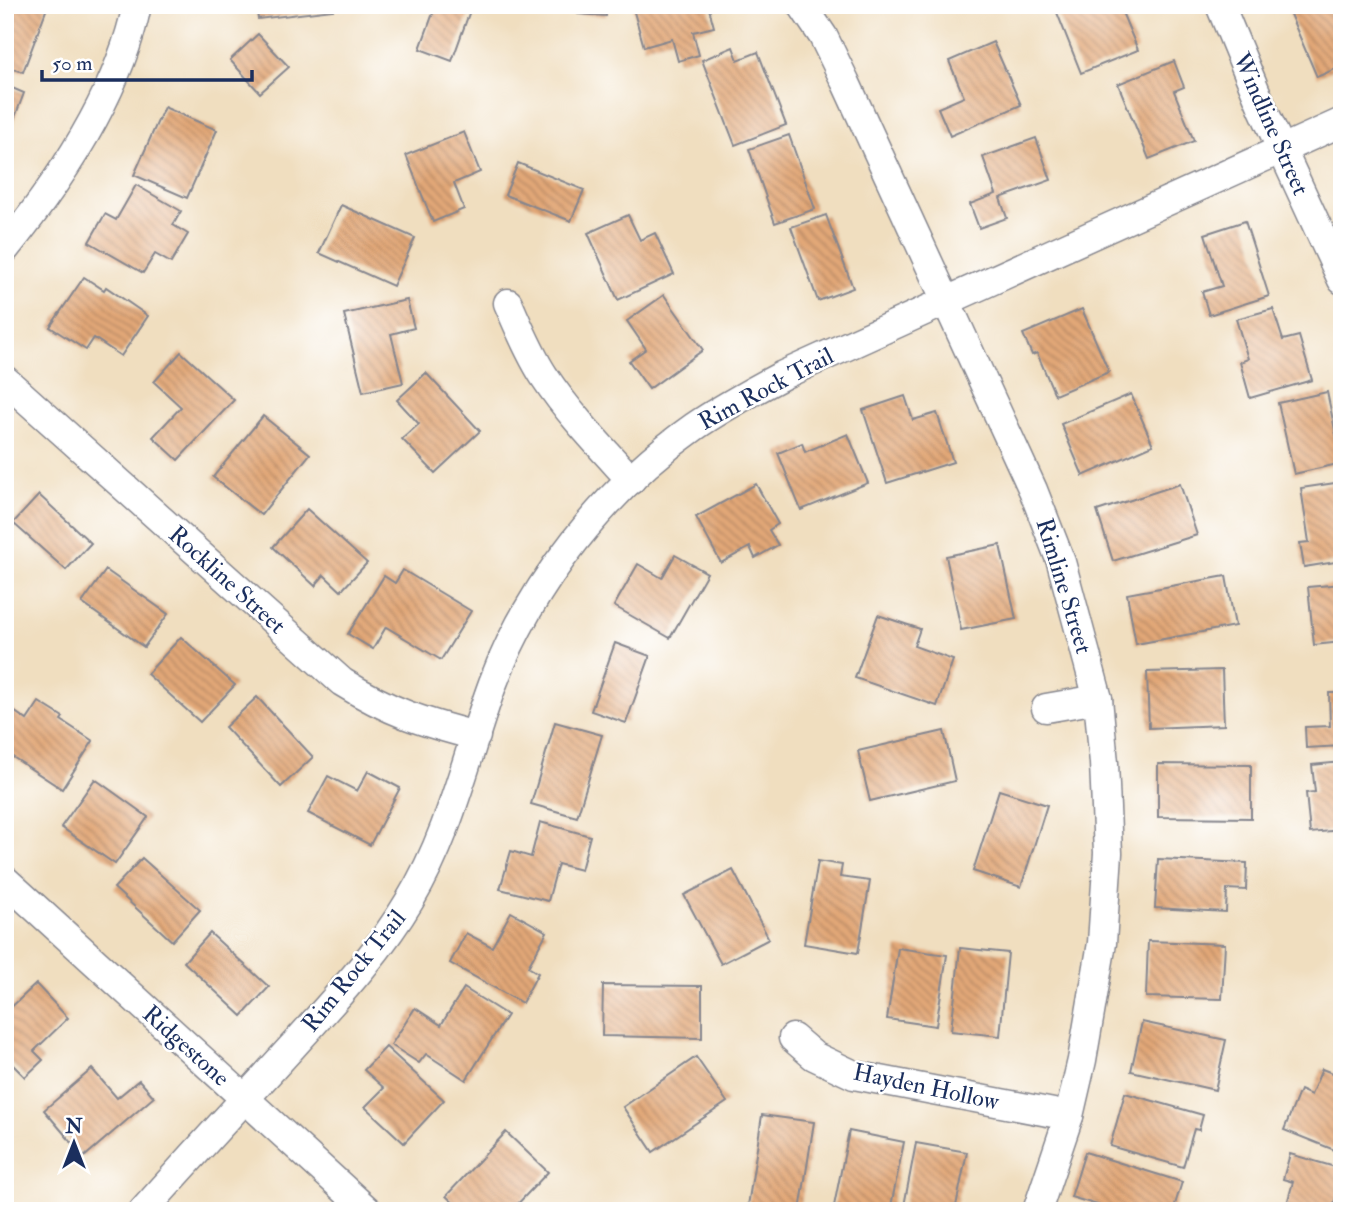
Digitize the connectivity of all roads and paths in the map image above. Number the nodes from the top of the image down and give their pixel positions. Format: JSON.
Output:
{"nodes":[{"id":1,"x":137,"y":5,"type":"edge"},
{"id":2,"x":802,"y":5,"type":"edge"},
{"id":3,"x":1220,"y":5,"type":"edge"},
{"id":4,"x":1342,"y":122,"type":"edge"},
{"id":5,"x":1281,"y":149,"type":"junction"},
{"id":6,"x":5,"y":249,"type":"edge"},
{"id":7,"x":1342,"y":279,"type":"edge"},
{"id":8,"x":945,"y":301,"type":"junction"},
{"id":9,"x":508,"y":303,"type":"dead end"},
{"id":10,"x":5,"y":380,"type":"edge"},
{"id":11,"x":631,"y":480,"type":"junction"},
{"id":12,"x":1098,"y":699,"type":"junction"},
{"id":13,"x":1046,"y":708,"type":"dead end"},
{"id":14,"x":476,"y":736,"type":"junction"},
{"id":15,"x":5,"y":880,"type":"edge"},
{"id":16,"x":793,"y":1038,"type":"dead end"},
{"id":17,"x":245,"y":1099,"type":"junction"},
{"id":18,"x":1069,"y":1116,"type":"junction"},
{"id":19,"x":143,"y":1211,"type":"edge"},
{"id":20,"x":368,"y":1211,"type":"edge"},
{"id":21,"x":1037,"y":1211,"type":"edge"}],
"edges":[{"from":1,"to":6,"type":"street"},
{"from":2,"to":8,"type":"street","name":"Rimline Street"},
{"from":3,"to":5,"type":"street","name":"Windline Street"},
{"from":4,"to":5,"type":"street","name":"Rim Rock Trail"},
{"from":5,"to":7,"type":"street","name":"Windline Street"},
{"from":5,"to":8,"type":"street","name":"Rim Rock Trail"},
{"from":8,"to":11,"type":"street","name":"Rim Rock Trail"},
{"from":8,"to":12,"type":"street","name":"Rimline Street"},
{"from":9,"to":11,"type":"street"},
{"from":10,"to":14,"type":"street","name":"Rockline Street"},
{"from":11,"to":14,"type":"street","name":"Rim Rock Trail"},
{"from":12,"to":13,"type":"street"},
{"from":12,"to":18,"type":"street","name":"Rimline Street"},
{"from":14,"to":17,"type":"street","name":"Rim Rock Trail"},
{"from":15,"to":17,"type":"street","name":"Ridgestone"},
{"from":16,"to":18,"type":"street","name":"Hayden Hollow"},
{"from":17,"to":19,"type":"street","name":"Rim Rock Trail"},
{"from":17,"to":20,"type":"street","name":"Ridgestone"},
{"from":18,"to":21,"type":"street","name":"Rimline Street"}]}
